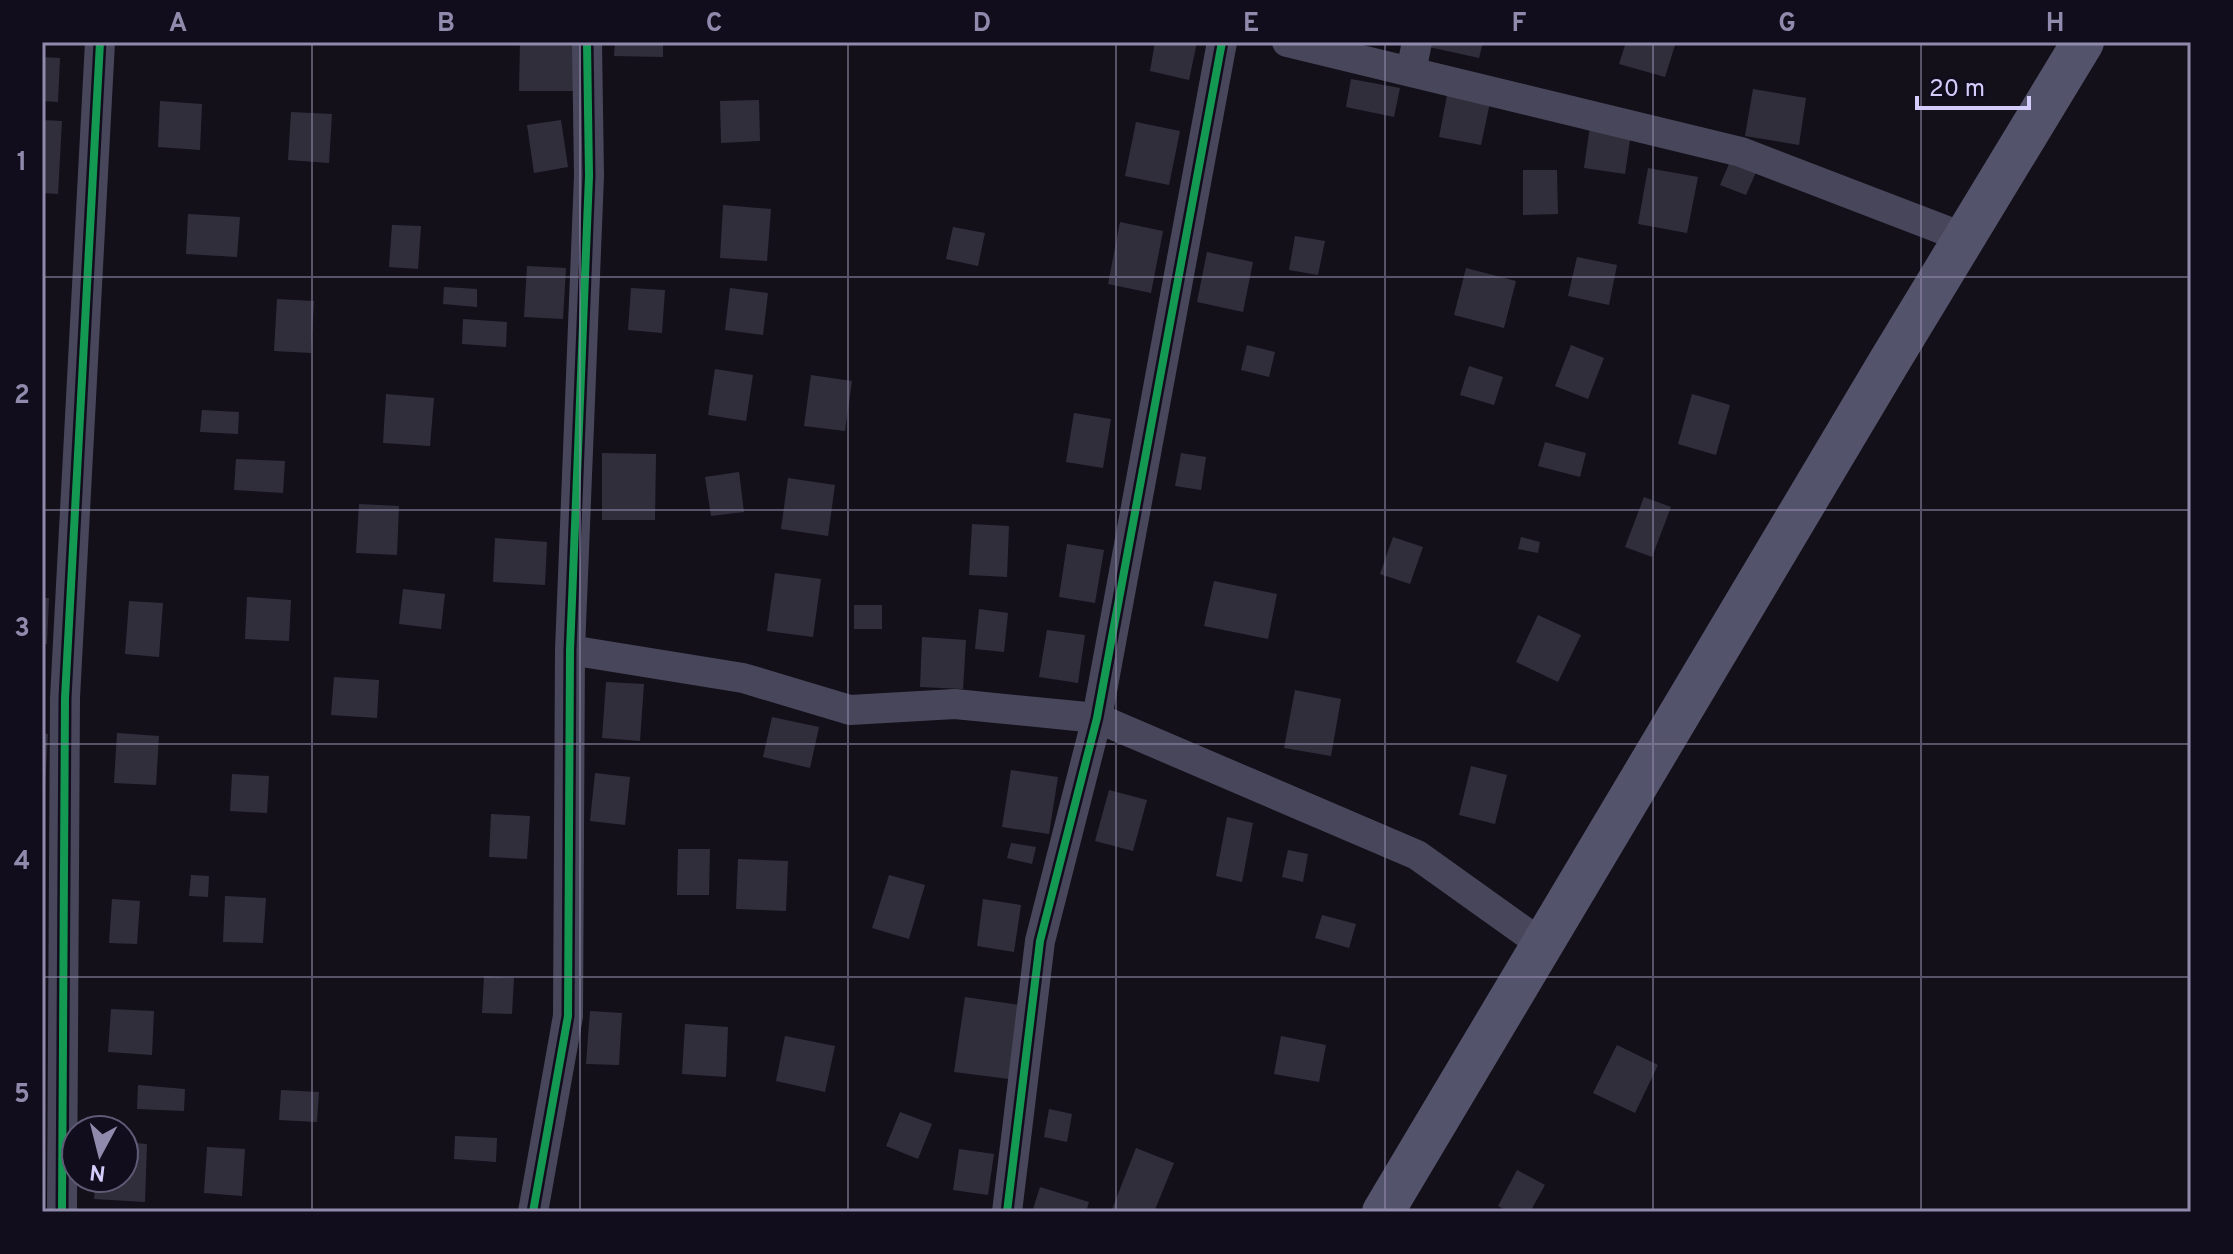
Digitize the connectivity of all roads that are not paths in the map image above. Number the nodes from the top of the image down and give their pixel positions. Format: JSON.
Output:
{"nodes":[{"id":1,"x":100,"y":42,"type":"edge"},
{"id":2,"x":587,"y":42,"type":"edge"},
{"id":3,"x":1222,"y":42,"type":"edge"},
{"id":4,"x":1287,"y":42,"type":"edge"},
{"id":5,"x":1417,"y":42,"type":"edge"},
{"id":6,"x":2083,"y":42,"type":"edge"},
{"id":7,"x":1411,"y":72,"type":"junction"},
{"id":8,"x":1965,"y":238,"type":"junction"},
{"id":9,"x":570,"y":650,"type":"junction"},
{"id":10,"x":1097,"y":718,"type":"junction"},
{"id":11,"x":1543,"y":945,"type":"junction"},
{"id":12,"x":62,"y":1212,"type":"edge"},
{"id":13,"x":533,"y":1212,"type":"edge"},
{"id":14,"x":1007,"y":1212,"type":"edge"},
{"id":15,"x":1383,"y":1212,"type":"edge"}],
"edges":[{"from":1,"to":12,"type":"street"},
{"from":2,"to":9,"type":"street"},
{"from":3,"to":10,"type":"street"},
{"from":4,"to":7,"type":"street"},
{"from":5,"to":7,"type":"street"},
{"from":6,"to":8,"type":"main road"},
{"from":7,"to":8,"type":"street"},
{"from":8,"to":11,"type":"main road"},
{"from":9,"to":10,"type":"street"},
{"from":9,"to":13,"type":"street"},
{"from":10,"to":11,"type":"street"},
{"from":10,"to":14,"type":"street"},
{"from":11,"to":15,"type":"main road"}]}
